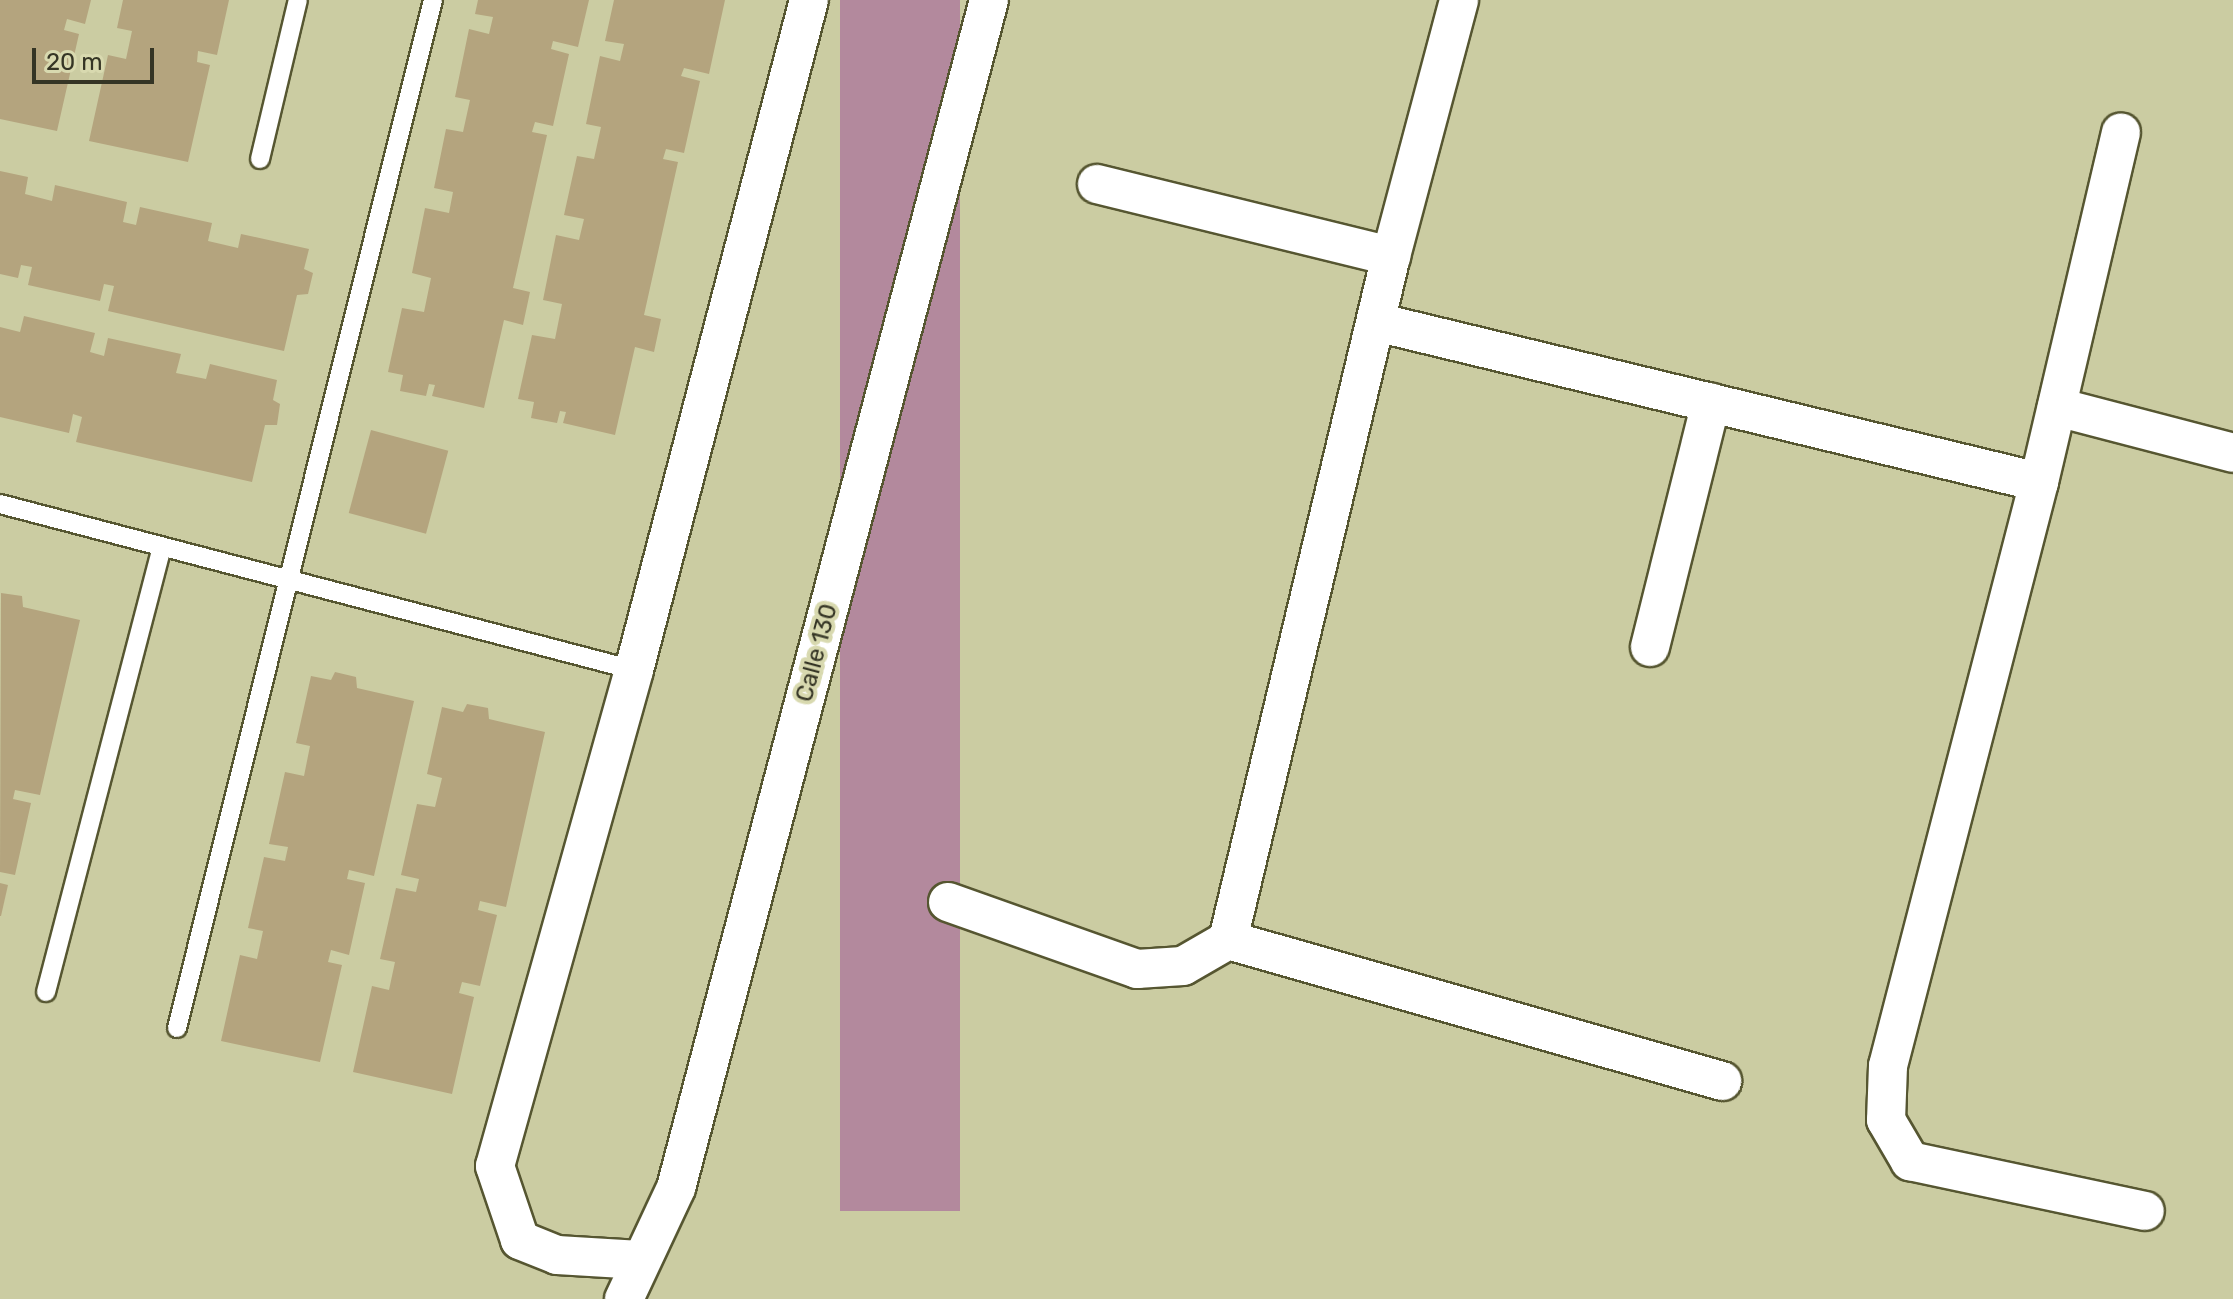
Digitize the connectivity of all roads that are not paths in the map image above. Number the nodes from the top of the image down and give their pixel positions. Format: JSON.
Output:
{"nodes":[{"id":1,"x":298,"y":0,"type":"edge"},
{"id":2,"x":433,"y":0,"type":"edge"},
{"id":3,"x":809,"y":0,"type":"edge"},
{"id":4,"x":989,"y":0,"type":"edge"},
{"id":5,"x":1459,"y":0,"type":"edge"},
{"id":6,"x":2121,"y":133,"type":"dead end"},
{"id":7,"x":260,"y":159,"type":"dead end"},
{"id":8,"x":1097,"y":184,"type":"dead end"},
{"id":9,"x":1391,"y":256,"type":"junction"},
{"id":10,"x":1376,"y":322,"type":"junction"},
{"id":11,"x":1711,"y":403,"type":"junction"},
{"id":12,"x":2057,"y":407,"type":"junction"},
{"id":13,"x":2233,"y":453,"type":"edge"},
{"id":14,"x":2039,"y":482,"type":"junction"},
{"id":15,"x":0,"y":504,"type":"edge"},
{"id":16,"x":162,"y":547,"type":"junction"},
{"id":17,"x":292,"y":581,"type":"junction"},
{"id":18,"x":1650,"y":647,"type":"dead end"},
{"id":19,"x":634,"y":670,"type":"junction"},
{"id":20,"x":948,"y":902,"type":"dead end"},
{"id":21,"x":1228,"y":940,"type":"junction"},
{"id":22,"x":46,"y":992,"type":"dead end"},
{"id":23,"x":177,"y":1028,"type":"dead end"},
{"id":24,"x":1722,"y":1081,"type":"dead end"},
{"id":25,"x":2145,"y":1211,"type":"dead end"},
{"id":26,"x":640,"y":1260,"type":"junction"},
{"id":27,"x":624,"y":1299,"type":"edge"}],
"edges":[{"from":1,"to":7,"type":"lane"},
{"from":2,"to":17,"type":"lane"},
{"from":3,"to":19,"type":"street"},
{"from":4,"to":26,"type":"street","name":"Calle 130"},
{"from":5,"to":9,"type":"street"},
{"from":6,"to":12,"type":"street"},
{"from":8,"to":9,"type":"street"},
{"from":9,"to":10,"type":"street"},
{"from":10,"to":11,"type":"street"},
{"from":10,"to":21,"type":"street"},
{"from":11,"to":14,"type":"street"},
{"from":11,"to":18,"type":"street"},
{"from":12,"to":13,"type":"street"},
{"from":12,"to":14,"type":"street"},
{"from":14,"to":25,"type":"street"},
{"from":15,"to":16,"type":"lane"},
{"from":16,"to":17,"type":"lane"},
{"from":16,"to":22,"type":"lane"},
{"from":17,"to":19,"type":"lane"},
{"from":17,"to":23,"type":"lane"},
{"from":19,"to":26,"type":"street"},
{"from":20,"to":21,"type":"street"},
{"from":21,"to":24,"type":"street"},
{"from":26,"to":27,"type":"street","name":"Calle 130"}]}
